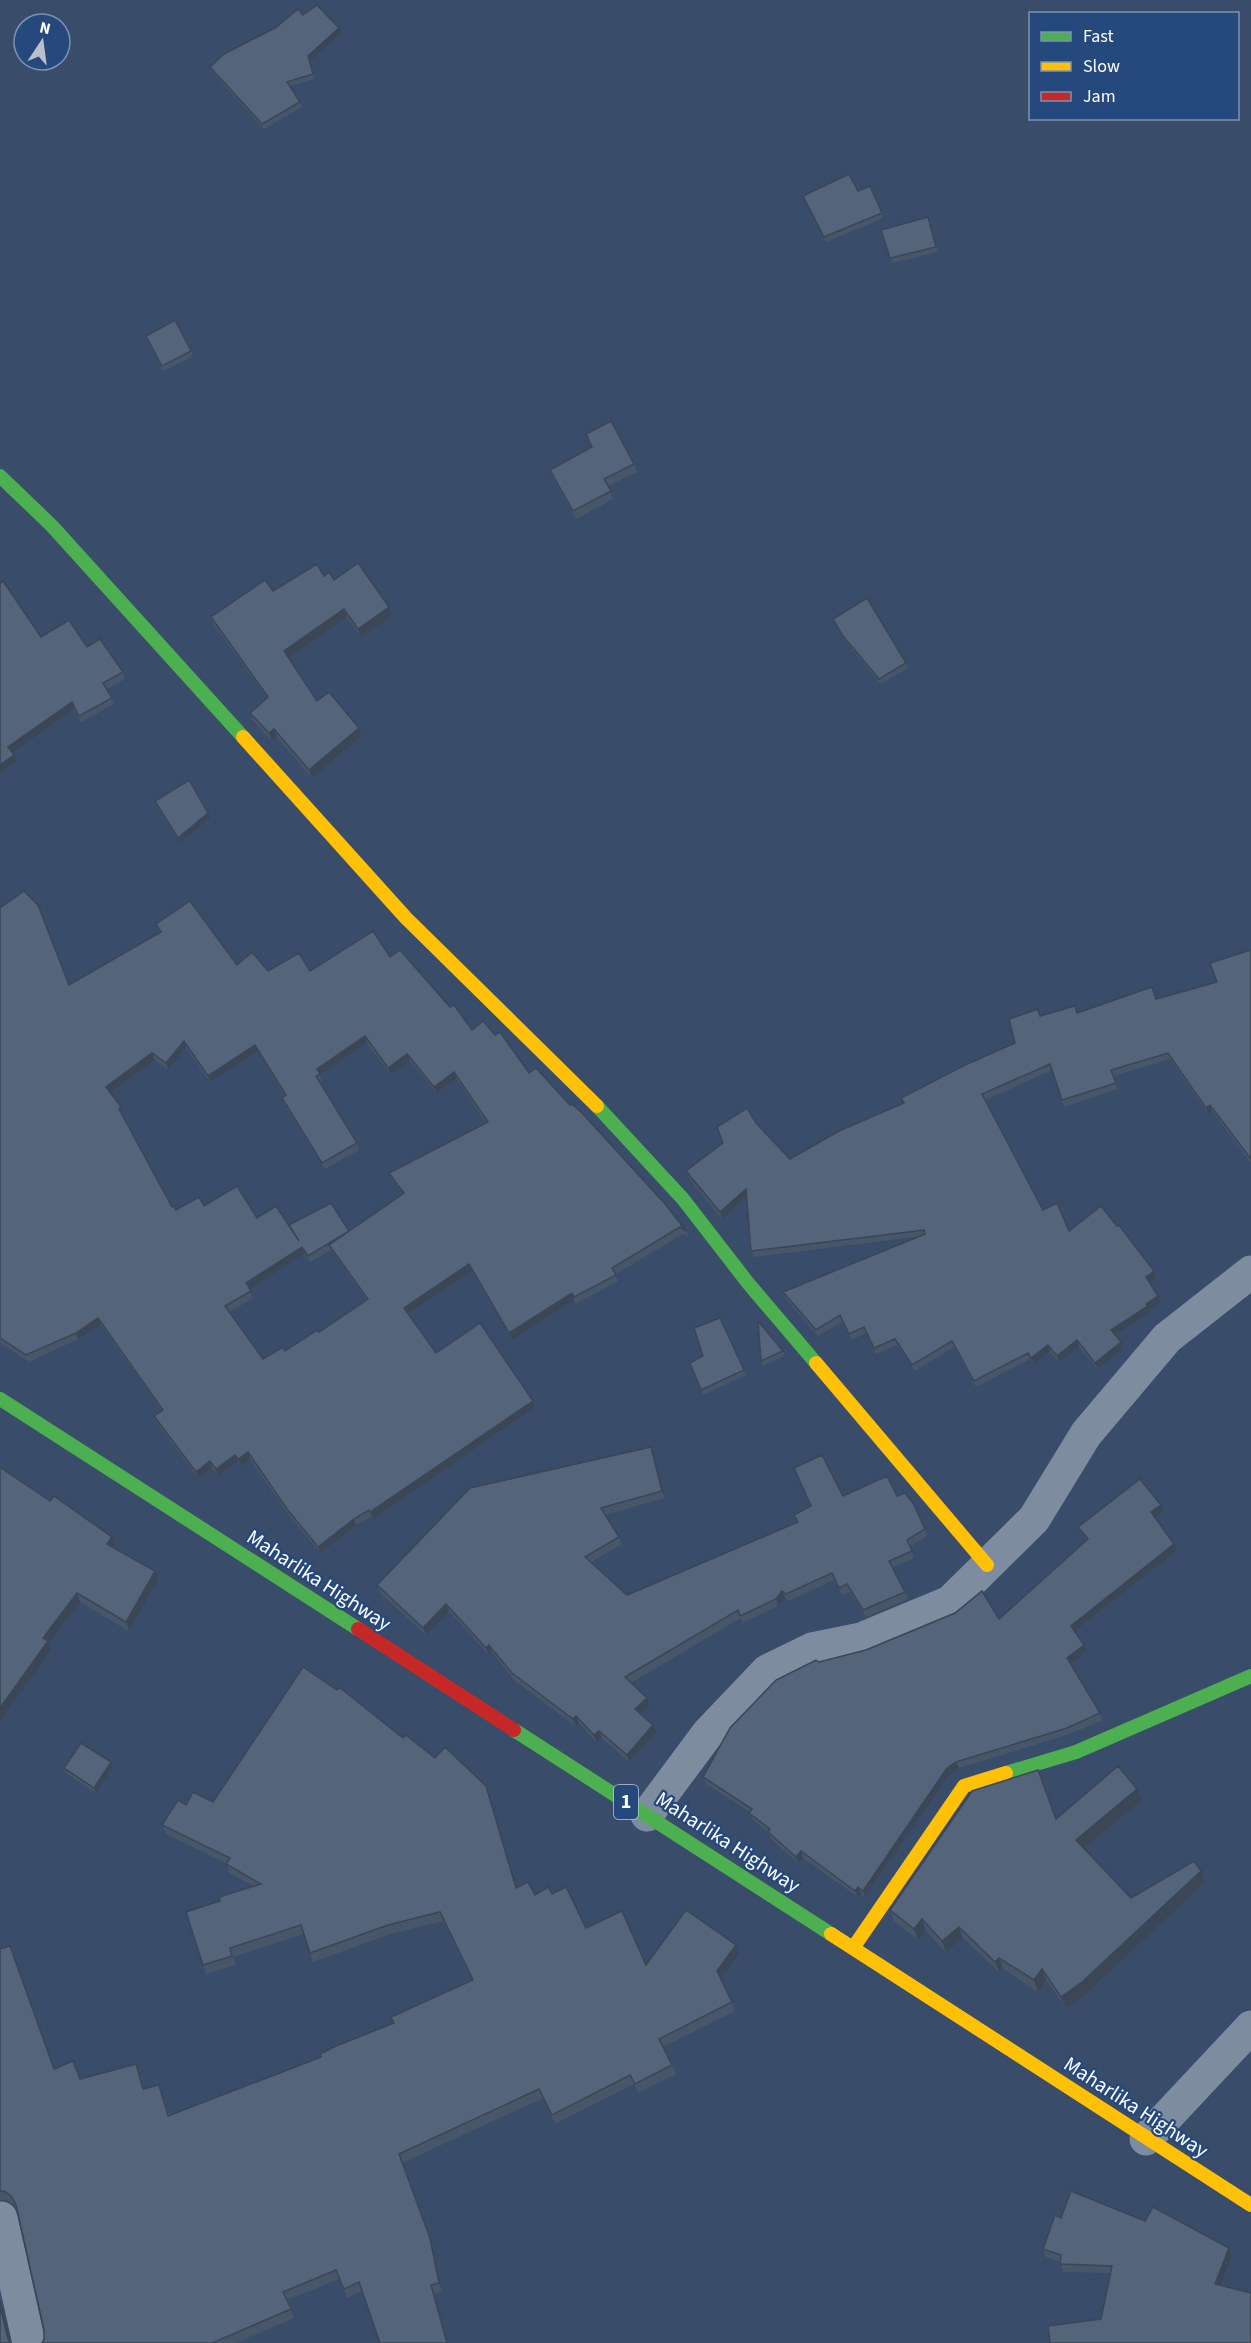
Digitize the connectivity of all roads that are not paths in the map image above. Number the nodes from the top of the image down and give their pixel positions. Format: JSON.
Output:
{"nodes":[{"id":1,"x":0,"y":476,"type":"edge"},
{"id":2,"x":1251,"y":1272,"type":"edge"},
{"id":3,"x":0,"y":1399,"type":"edge"},
{"id":4,"x":987,"y":1565,"type":"junction"},
{"id":5,"x":1251,"y":1676,"type":"edge"},
{"id":6,"x":647,"y":1815,"type":"junction"},
{"id":7,"x":853,"y":1948,"type":"junction"},
{"id":8,"x":1251,"y":2027,"type":"edge"},
{"id":9,"x":1146,"y":2139,"type":"junction"},
{"id":10,"x":1251,"y":2205,"type":"edge"},
{"id":11,"x":1,"y":2218,"type":"edge"},
{"id":12,"x":29,"y":2343,"type":"edge"}],
"edges":[{"from":1,"to":4,"type":"main road"},
{"from":2,"to":4,"type":"street"},
{"from":3,"to":6,"type":"main road","name":"Maharlika Highway","number":"1"},
{"from":4,"to":6,"type":"street"},
{"from":5,"to":7,"type":"main road"},
{"from":6,"to":7,"type":"main road","name":"Maharlika Highway","number":"1"},
{"from":7,"to":9,"type":"main road","name":"Maharlika Highway","number":"1"},
{"from":8,"to":9,"type":"street"},
{"from":9,"to":10,"type":"main road","name":"Maharlika Highway","number":"1"},
{"from":11,"to":12,"type":"street"}]}
